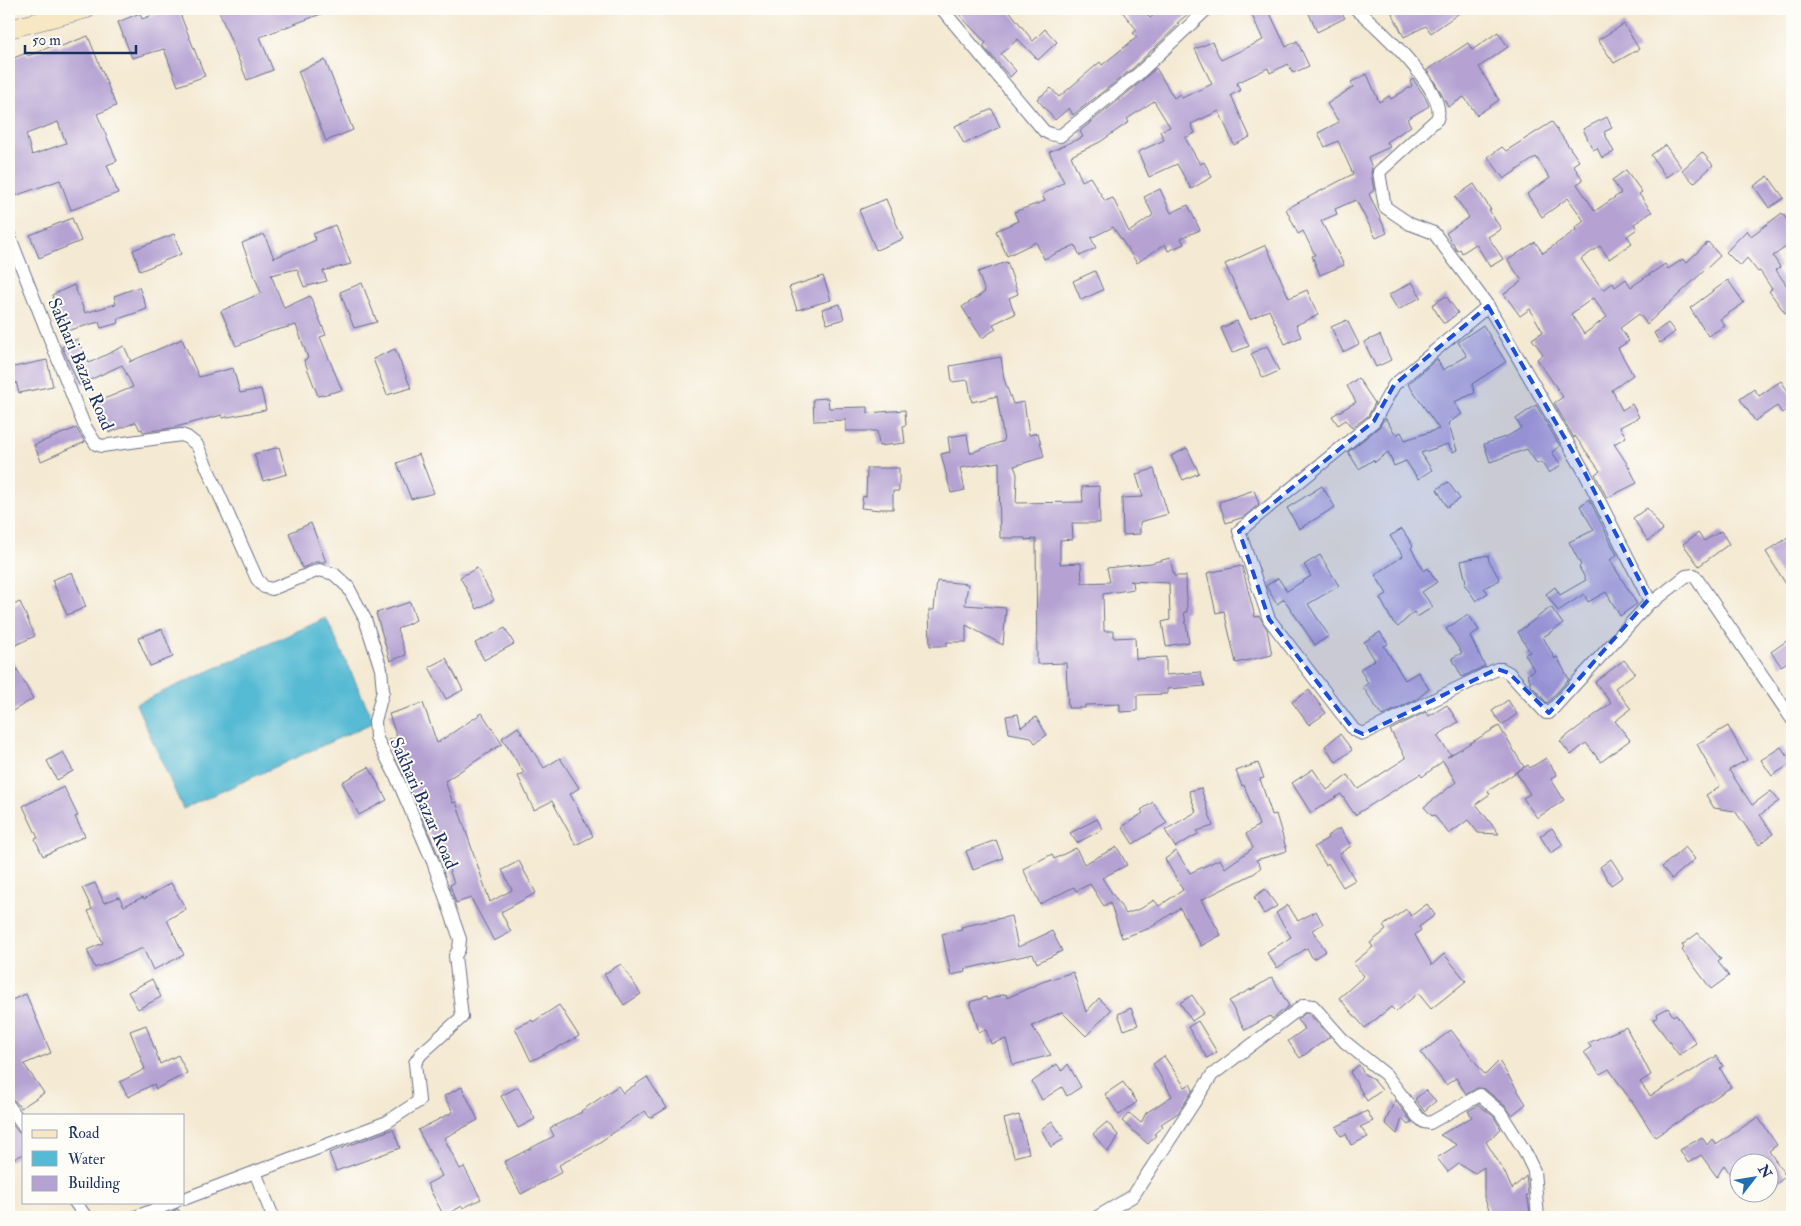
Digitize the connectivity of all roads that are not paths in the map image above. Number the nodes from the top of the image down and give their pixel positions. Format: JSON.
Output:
{"nodes":[{"id":1,"x":87,"y":9,"type":"edge"},
{"id":2,"x":942,"y":9,"type":"edge"},
{"id":3,"x":1207,"y":9,"type":"edge"},
{"id":4,"x":1356,"y":9,"type":"edge"},
{"id":5,"x":9,"y":30,"type":"edge"},
{"id":6,"x":9,"y":235,"type":"edge"},
{"id":7,"x":1488,"y":306,"type":"junction"},
{"id":8,"x":1652,"y":600,"type":"junction"},
{"id":9,"x":1792,"y":720,"type":"edge"},
{"id":10,"x":9,"y":1106,"type":"edge"},
{"id":11,"x":22,"y":1125,"type":"edge"},
{"id":12,"x":255,"y":1172,"type":"junction"},
{"id":13,"x":185,"y":1199,"type":"edge"},
{"id":14,"x":76,"y":1204,"type":"edge"},
{"id":15,"x":169,"y":1204,"type":"edge"},
{"id":16,"x":86,"y":1217,"type":"edge"},
{"id":17,"x":135,"y":1217,"type":"edge"},
{"id":18,"x":273,"y":1217,"type":"edge"},
{"id":19,"x":1098,"y":1217,"type":"edge"},
{"id":20,"x":1538,"y":1217,"type":"edge"}],
"edges":[{"from":1,"to":5,"type":"main road"},
{"from":2,"to":3,"type":"street"},
{"from":4,"to":7,"type":"street"},
{"from":6,"to":12,"type":"street","name":"Sakhari Bazar Road"},
{"from":7,"to":8,"type":"street"},
{"from":7,"to":8,"type":"street"},
{"from":8,"to":9,"type":"street"},
{"from":10,"to":11,"type":"street"},
{"from":12,"to":13,"type":"street"},
{"from":12,"to":18,"type":"street"},
{"from":14,"to":16,"type":"street"},
{"from":15,"to":17,"type":"street"},
{"from":19,"to":20,"type":"street"}]}
